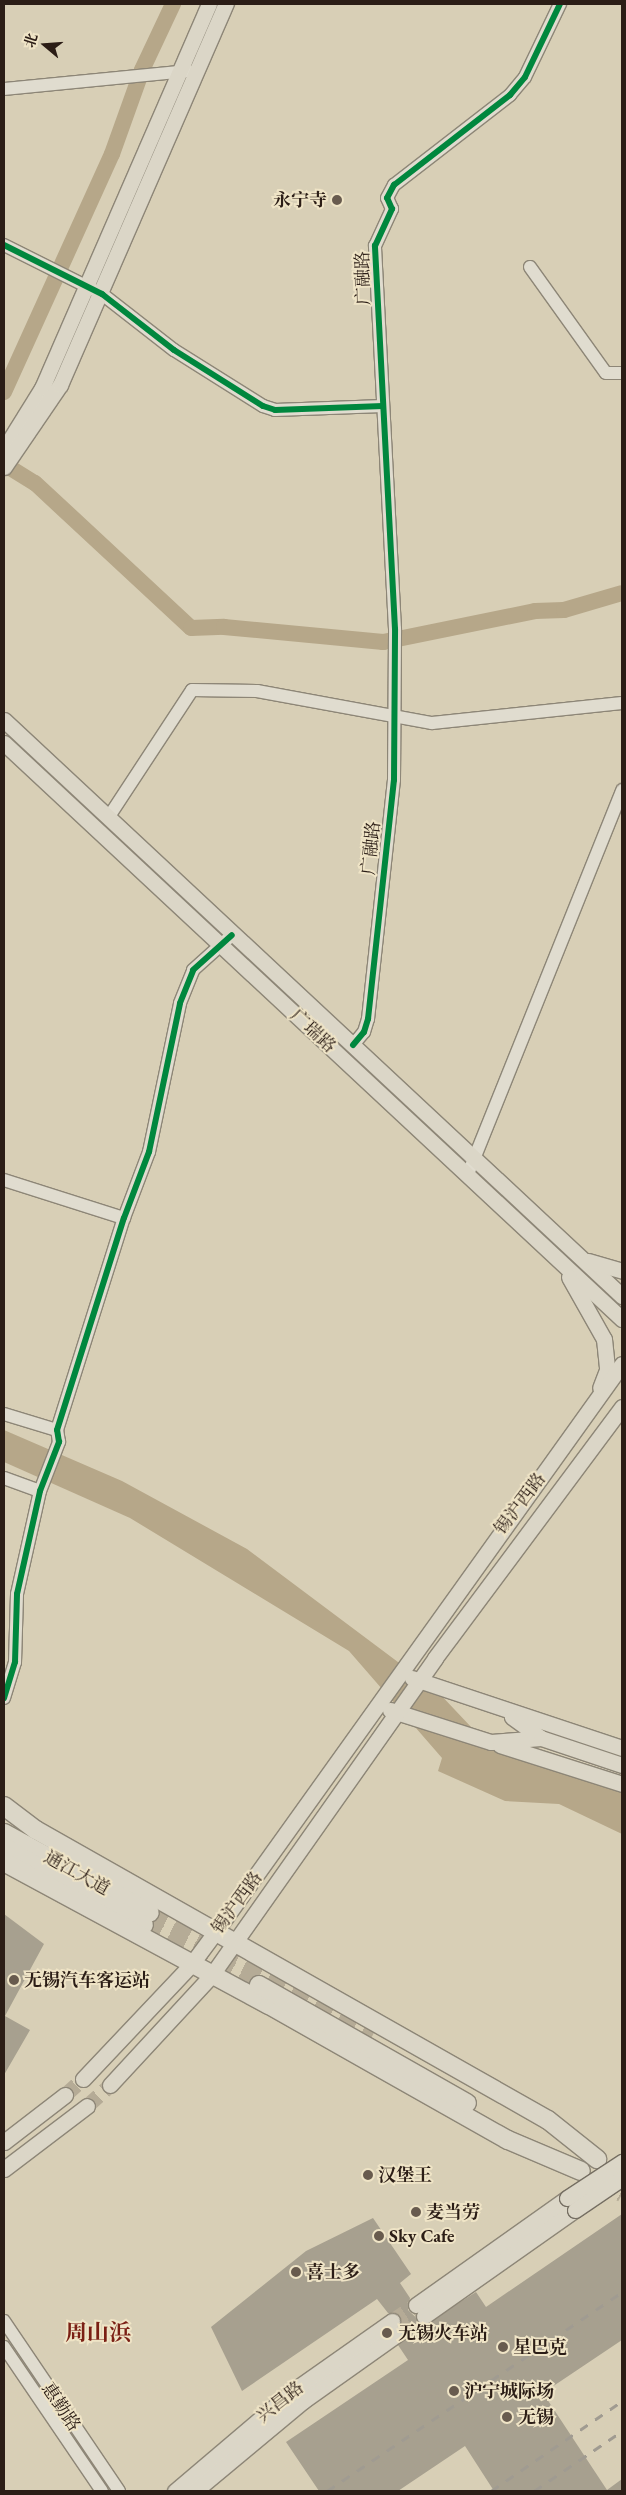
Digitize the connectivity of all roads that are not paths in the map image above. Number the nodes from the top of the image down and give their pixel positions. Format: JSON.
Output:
{"nodes":[{"id":1,"x":209,"y":4,"type":"edge"},
{"id":2,"x":226,"y":4,"type":"edge"},
{"id":3,"x":560,"y":4,"type":"edge"},
{"id":4,"x":197,"y":70,"type":"junction"},
{"id":5,"x":179,"y":72,"type":"junction"},
{"id":6,"x":4,"y":89,"type":"edge"},
{"id":7,"x":4,"y":245,"type":"edge"},
{"id":8,"x":530,"y":267,"type":"dead end"},
{"id":9,"x":87,"y":286,"type":"junction"},
{"id":10,"x":102,"y":294,"type":"junction"},
{"id":11,"x":622,"y":373,"type":"edge"},
{"id":12,"x":384,"y":406,"type":"junction"},
{"id":13,"x":13,"y":444,"type":"edge"},
{"id":14,"x":4,"y":468,"type":"edge"},
{"id":15,"x":622,"y":703,"type":"edge"},
{"id":16,"x":394,"y":714,"type":"junction"},
{"id":17,"x":4,"y":720,"type":"edge"},
{"id":18,"x":4,"y":743,"type":"edge"},
{"id":19,"x":622,"y":790,"type":"edge"},
{"id":20,"x":108,"y":818,"type":"junction"},
{"id":21,"x":232,"y":935,"type":"junction"},
{"id":22,"x":221,"y":945,"type":"junction"},
{"id":23,"x":353,"y":1046,"type":"junction"},
{"id":24,"x":475,"y":1158,"type":"junction"},
{"id":25,"x":468,"y":1174,"type":"junction"},
{"id":26,"x":4,"y":1180,"type":"edge"},
{"id":27,"x":124,"y":1218,"type":"junction"},
{"id":28,"x":557,"y":1258,"type":"junction"},
{"id":29,"x":583,"y":1260,"type":"junction"},
{"id":30,"x":622,"y":1271,"type":"edge"},
{"id":31,"x":622,"y":1296,"type":"edge"},
{"id":32,"x":622,"y":1319,"type":"edge"},
{"id":33,"x":622,"y":1364,"type":"edge"},
{"id":34,"x":594,"y":1407,"type":"junction"},
{"id":35,"x":622,"y":1407,"type":"edge"},
{"id":36,"x":4,"y":1414,"type":"edge"},
{"id":37,"x":622,"y":1418,"type":"edge"},
{"id":38,"x":606,"y":1429,"type":"junction"},
{"id":39,"x":58,"y":1436,"type":"junction"},
{"id":40,"x":4,"y":1478,"type":"edge"},
{"id":41,"x":40,"y":1491,"type":"junction"},
{"id":42,"x":10,"y":1612,"type":"edge"},
{"id":43,"x":401,"y":1674,"type":"junction"},
{"id":44,"x":420,"y":1681,"type":"junction"},
{"id":45,"x":4,"y":1698,"type":"edge"},
{"id":46,"x":377,"y":1710,"type":"junction"},
{"id":47,"x":502,"y":1710,"type":"junction"},
{"id":48,"x":396,"y":1717,"type":"junction"},
{"id":49,"x":541,"y":1738,"type":"junction"},
{"id":50,"x":491,"y":1742,"type":"junction"},
{"id":51,"x":622,"y":1748,"type":"edge"},
{"id":52,"x":622,"y":1765,"type":"edge"},
{"id":53,"x":622,"y":1784,"type":"edge"},
{"id":54,"x":4,"y":1806,"type":"edge"},
{"id":55,"x":4,"y":1833,"type":"edge"},
{"id":56,"x":4,"y":1847,"type":"edge"},
{"id":57,"x":4,"y":1862,"type":"edge"},
{"id":58,"x":216,"y":1931,"type":"junction"},
{"id":59,"x":234,"y":1941,"type":"junction"},
{"id":60,"x":190,"y":1966,"type":"junction"},
{"id":61,"x":211,"y":1976,"type":"junction"},
{"id":62,"x":259,"y":1985,"type":"tunnel mouth"},
{"id":63,"x":374,"y":2033,"type":"tunnel mouth"},
{"id":64,"x":83,"y":2079,"type":"tunnel mouth"},
{"id":65,"x":110,"y":2084,"type":"tunnel mouth"},
{"id":66,"x":65,"y":2095,"type":"tunnel mouth"},
{"id":67,"x":87,"y":2106,"type":"tunnel mouth"},
{"id":68,"x":4,"y":2142,"type":"edge"},
{"id":69,"x":622,"y":2162,"type":"edge"},
{"id":70,"x":4,"y":2169,"type":"edge"},
{"id":71,"x":622,"y":2178,"type":"edge"},
{"id":72,"x":571,"y":2204,"type":"junction"},
{"id":73,"x":420,"y":2310,"type":"tunnel mouth"},
{"id":74,"x":4,"y":2321,"type":"edge"},
{"id":75,"x":4,"y":2347,"type":"edge"},
{"id":76,"x":102,"y":2491,"type":"edge"},
{"id":77,"x":119,"y":2491,"type":"edge"},
{"id":78,"x":175,"y":2491,"type":"edge"},
{"id":79,"x":195,"y":2491,"type":"edge"}],
"edges":[{"from":1,"to":5,"type":"main road"},
{"from":2,"to":4,"type":"main road"},
{"from":3,"to":12,"type":"street","name":"广融路"},
{"from":4,"to":5,"type":"street"},
{"from":4,"to":10,"type":"main road"},
{"from":5,"to":6,"type":"street"},
{"from":5,"to":9,"type":"main road"},
{"from":7,"to":9,"type":"street"},
{"from":8,"to":11,"type":"street"},
{"from":9,"to":10,"type":"street"},
{"from":9,"to":13,"type":"main road"},
{"from":10,"to":12,"type":"street"},
{"from":10,"to":13,"type":"main road"},
{"from":12,"to":16,"type":"street","name":"广融路"},
{"from":13,"to":14,"type":"main road"},
{"from":15,"to":16,"type":"street"},
{"from":16,"to":20,"type":"street"},
{"from":16,"to":23,"type":"street","name":"广融路"},
{"from":17,"to":20,"type":"main road","name":"广瑞路"},
{"from":18,"to":22,"type":"main road","name":"广瑞路"},
{"from":19,"to":24,"type":"street"},
{"from":20,"to":21,"type":"main road","name":"广瑞路"},
{"from":21,"to":22,"type":"street"},
{"from":21,"to":23,"type":"main road","name":"广瑞路"},
{"from":22,"to":25,"type":"main road","name":"广瑞路"},
{"from":22,"to":27,"type":"street"},
{"from":23,"to":24,"type":"main road","name":"广瑞路"},
{"from":24,"to":25,"type":"street"},
{"from":24,"to":29,"type":"main road","name":"广瑞路"},
{"from":25,"to":28,"type":"main road","name":"广瑞路"},
{"from":26,"to":27,"type":"street"},
{"from":27,"to":39,"type":"street"},
{"from":28,"to":32,"type":"main road","name":"广瑞路"},
{"from":28,"to":34,"type":"main road"},
{"from":29,"to":30,"type":"main road"},
{"from":29,"to":31,"type":"main road","name":"广瑞路"},
{"from":33,"to":34,"type":"main road","name":"锡沪西路"},
{"from":34,"to":43,"type":"main road","name":"锡沪西路"},
{"from":35,"to":38,"type":"main road","name":"锡沪西路"},
{"from":36,"to":39,"type":"street"},
{"from":37,"to":38,"type":"main road"},
{"from":38,"to":44,"type":"main road","name":"锡沪西路"},
{"from":39,"to":41,"type":"street"},
{"from":40,"to":41,"type":"street"},
{"from":41,"to":42,"type":"street"},
{"from":42,"to":45,"type":"street"},
{"from":43,"to":44,"type":"main road"},
{"from":43,"to":46,"type":"main road","name":"锡沪西路"},
{"from":44,"to":47,"type":"main road"},
{"from":44,"to":48,"type":"main road","name":"锡沪西路"},
{"from":46,"to":48,"type":"main road"},
{"from":46,"to":58,"type":"main road","name":"锡沪西路"},
{"from":47,"to":49,"type":"main road"},
{"from":47,"to":51,"type":"main road"},
{"from":48,"to":50,"type":"main road"},
{"from":48,"to":59,"type":"main road","name":"锡沪西路"},
{"from":49,"to":50,"type":"main road"},
{"from":49,"to":52,"type":"main road"},
{"from":50,"to":53,"type":"main road"},
{"from":54,"to":58,"type":"highway"},
{"from":55,"to":56,"type":"highway","name":"通江大道"},
{"from":57,"to":60,"type":"highway"},
{"from":58,"to":59,"type":"highway"},
{"from":58,"to":60,"type":"main road","name":"锡沪西路"},
{"from":59,"to":61,"type":"main road","name":"锡沪西路"},
{"from":59,"to":63,"type":"highway"},
{"from":60,"to":61,"type":"highway"},
{"from":60,"to":64,"type":"main road","name":"锡沪西路"},
{"from":61,"to":62,"type":"highway"},
{"from":61,"to":65,"type":"main road","name":"锡沪西路"},
{"from":66,"to":68,"type":"main road"},
{"from":67,"to":70,"type":"main road"},
{"from":69,"to":72,"type":"main road","bridge":true},
{"from":71,"to":72,"type":"main road","bridge":true},
{"from":72,"to":73,"type":"main road"},
{"from":74,"to":77,"type":"street","name":"惠勤路"},
{"from":75,"to":76,"type":"street","name":"惠勤路"},
{"from":78,"to":79,"type":"main road","name":"兴昌路"}]}
